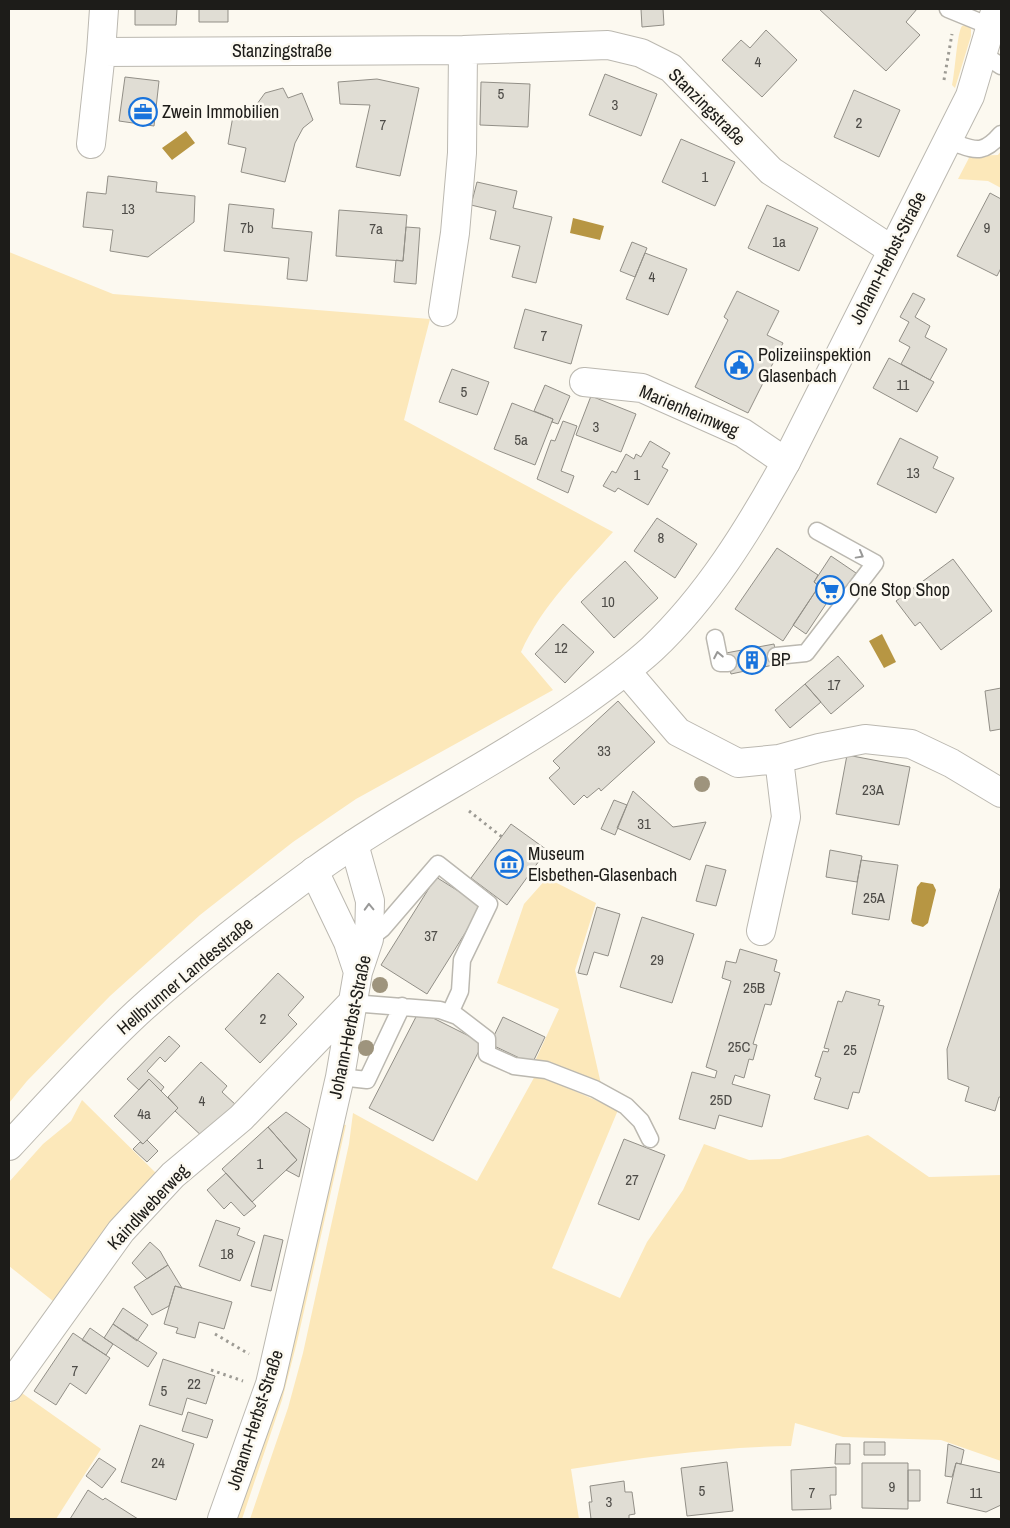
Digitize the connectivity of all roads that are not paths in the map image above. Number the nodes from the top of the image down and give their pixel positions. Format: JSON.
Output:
{"nodes":[{"id":1,"x":104,"y":9,"type":"edge"},
{"id":2,"x":948,"y":9,"type":"edge"},
{"id":3,"x":996,"y":18,"type":"edge"},
{"id":4,"x":463,"y":50,"type":"junction"},
{"id":5,"x":101,"y":52,"type":"junction"},
{"id":6,"x":992,"y":61,"type":"edge"},
{"id":7,"x":1001,"y":134,"type":"edge"},
{"id":8,"x":948,"y":141,"type":"junction"},
{"id":9,"x":91,"y":144,"type":"dead end"},
{"id":10,"x":892,"y":250,"type":"junction"},
{"id":11,"x":443,"y":312,"type":"dead end"},
{"id":12,"x":584,"y":382,"type":"dead end"},
{"id":13,"x":786,"y":462,"type":"junction"},
{"id":14,"x":817,"y":531,"type":"dead end"},
{"id":15,"x":715,"y":638,"type":"dead end"},
{"id":16,"x":776,"y":656,"type":"dead end"},
{"id":17,"x":728,"y":663,"type":"dead end"},
{"id":18,"x":626,"y":671,"type":"junction"},
{"id":19,"x":779,"y":759,"type":"junction"},
{"id":20,"x":1001,"y":793,"type":"edge"},
{"id":21,"x":354,"y":844,"type":"junction"},
{"id":22,"x":314,"y":871,"type":"junction"},
{"id":23,"x":761,"y":932,"type":"dead end"},
{"id":24,"x":369,"y":939,"type":"junction"},
{"id":25,"x":358,"y":972,"type":"junction"},
{"id":26,"x":352,"y":1003,"type":"junction"},
{"id":27,"x":402,"y":1006,"type":"junction"},
{"id":28,"x":450,"y":1013,"type":"junction"},
{"id":29,"x":340,"y":1077,"type":"junction"},
{"id":30,"x":650,"y":1139,"type":"dead end"},
{"id":31,"x":9,"y":1146,"type":"edge"},
{"id":32,"x":9,"y":1388,"type":"edge"},
{"id":33,"x":222,"y":1519,"type":"edge"}],
"edges":[{"from":1,"to":5,"type":"street"},
{"from":2,"to":3,"type":"lane"},
{"from":3,"to":6,"type":"street","name":"Johann-Herbst-Straße"},
{"from":4,"to":5,"type":"street","name":"Stanzingstraße"},
{"from":4,"to":10,"type":"street","name":"Stanzingstraße"},
{"from":4,"to":11,"type":"street"},
{"from":5,"to":9,"type":"street"},
{"from":6,"to":8,"type":"street","name":"Johann-Herbst-Straße"},
{"from":7,"to":8,"type":"lane"},
{"from":8,"to":10,"type":"street","name":"Johann-Herbst-Straße"},
{"from":10,"to":13,"type":"street","name":"Johann-Herbst-Straße"},
{"from":12,"to":13,"type":"street","name":"Marienheimweg"},
{"from":13,"to":18,"type":"street","name":"Johann-Herbst-Straße"},
{"from":14,"to":16,"type":"lane","one_way":true},
{"from":17,"to":15,"type":"lane","one_way":true},
{"from":18,"to":19,"type":"street"},
{"from":18,"to":21,"type":"street","name":"Johann-Herbst-Straße"},
{"from":19,"to":20,"type":"street"},
{"from":19,"to":23,"type":"street"},
{"from":21,"to":22,"type":"street","name":"Hellbrunner Landesstraße"},
{"from":24,"to":21,"type":"street","name":"Johann-Herbst-Straße","one_way":true},
{"from":22,"to":25,"type":"street"},
{"from":22,"to":31,"type":"street","name":"Hellbrunner Landesstraße"},
{"from":24,"to":25,"type":"street","name":"Johann-Herbst-Straße"},
{"from":24,"to":28,"type":"lane"},
{"from":25,"to":26,"type":"street","name":"Johann-Herbst-Straße"},
{"from":26,"to":27,"type":"lane"},
{"from":26,"to":29,"type":"street","name":"Johann-Herbst-Straße"},
{"from":26,"to":32,"type":"street","name":"Kaindlweberweg"},
{"from":27,"to":28,"type":"lane"},
{"from":27,"to":29,"type":"lane"},
{"from":28,"to":30,"type":"lane"},
{"from":29,"to":33,"type":"street","name":"Johann-Herbst-Straße"}]}
